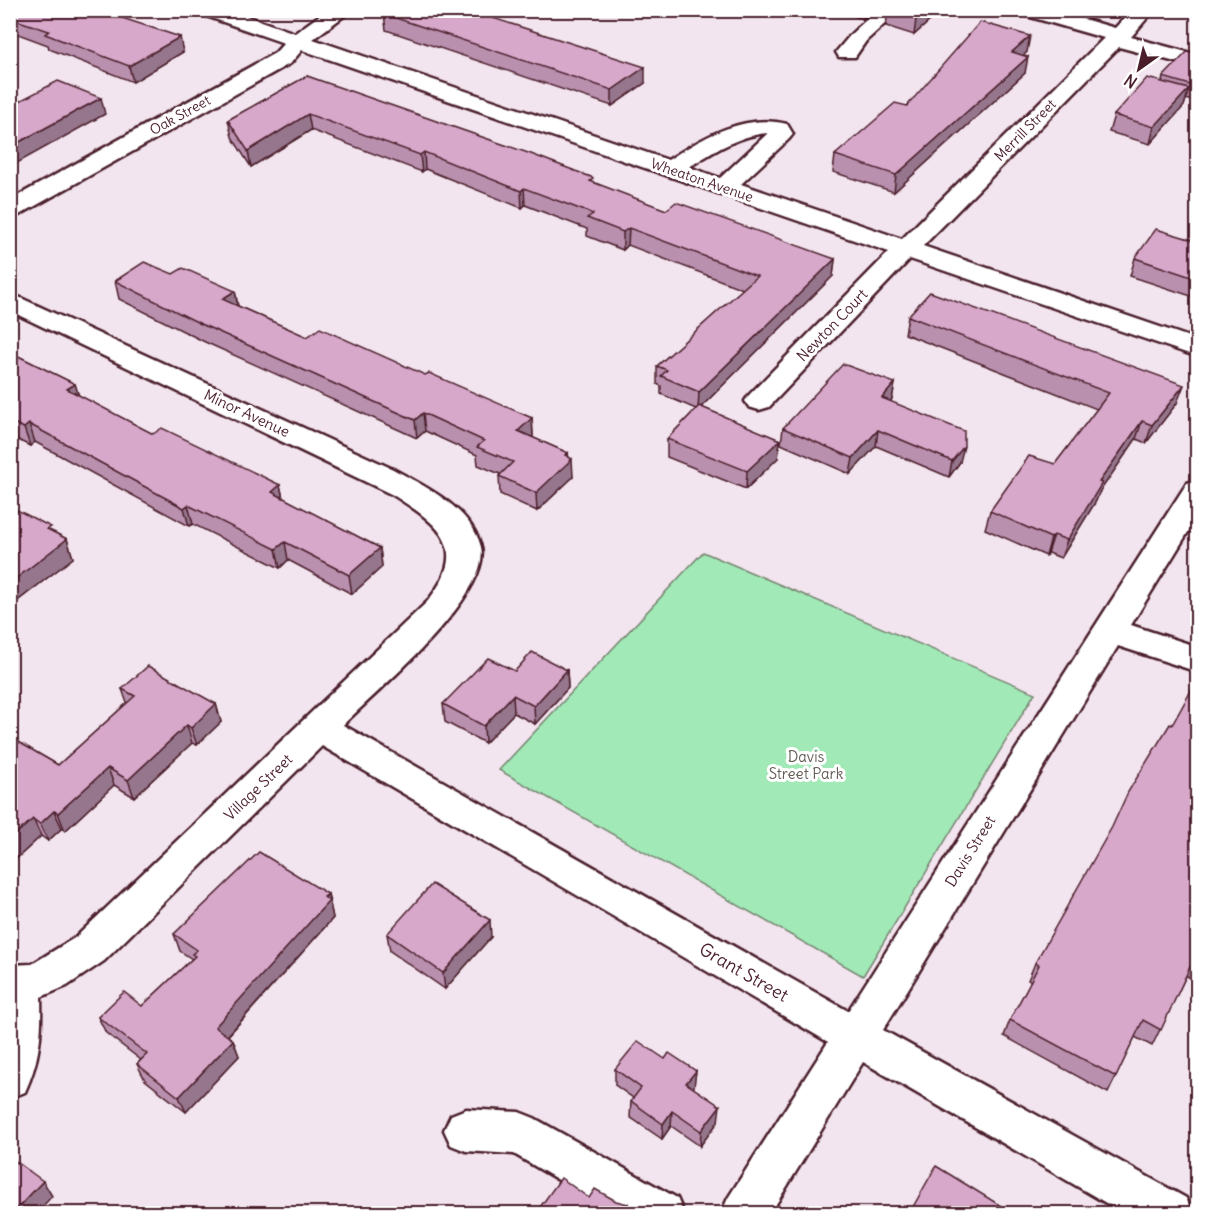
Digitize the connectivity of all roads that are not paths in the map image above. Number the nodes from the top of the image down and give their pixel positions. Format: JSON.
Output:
{"nodes":[{"id":1,"x":207,"y":10,"type":"edge"},
{"id":2,"x":342,"y":10,"type":"edge"},
{"id":3,"x":890,"y":10,"type":"edge"},
{"id":4,"x":1027,"y":10,"type":"edge"},
{"id":5,"x":1144,"y":10,"type":"edge"},
{"id":6,"x":1118,"y":38,"type":"junction"},
{"id":7,"x":296,"y":41,"type":"junction"},
{"id":8,"x":848,"y":52,"type":"dead end"},
{"id":9,"x":1197,"y":62,"type":"edge"},
{"id":10,"x":670,"y":169,"type":"junction"},
{"id":11,"x":724,"y":187,"type":"junction"},
{"id":12,"x":10,"y":210,"type":"edge"},
{"id":13,"x":906,"y":249,"type":"junction"},
{"id":14,"x":10,"y":301,"type":"edge"},
{"id":15,"x":1197,"y":349,"type":"edge"},
{"id":16,"x":759,"y":401,"type":"dead end"},
{"id":17,"x":1197,"y":490,"type":"edge"},
{"id":18,"x":464,"y":549,"type":"joint"},
{"id":19,"x":1108,"y":630,"type":"junction"},
{"id":20,"x":1197,"y":660,"type":"edge"},
{"id":21,"x":320,"y":728,"type":"junction"},
{"id":22,"x":16,"y":984,"type":"edge"},
{"id":23,"x":854,"y":1036,"type":"junction"},
{"id":24,"x":10,"y":1078,"type":"edge"},
{"id":25,"x":466,"y":1130,"type":"dead end"},
{"id":26,"x":661,"y":1214,"type":"edge"},
{"id":27,"x":744,"y":1214,"type":"edge"},
{"id":28,"x":1170,"y":1214,"type":"edge"}],
"edges":[{"from":1,"to":7,"type":"street","name":"Wheaton Avenue"},
{"from":2,"to":7,"type":"street","name":"Oak Street"},
{"from":3,"to":8,"type":"street"},
{"from":4,"to":6,"type":"street"},
{"from":5,"to":6,"type":"street","name":"Merrill Street"},
{"from":6,"to":9,"type":"street"},
{"from":6,"to":13,"type":"street","name":"Merrill Street"},
{"from":7,"to":10,"type":"street","name":"Wheaton Avenue"},
{"from":7,"to":12,"type":"street","name":"Oak Street"},
{"from":10,"to":11,"type":"street","name":"Wheaton Avenue"},
{"from":10,"to":11,"type":"street"},
{"from":11,"to":13,"type":"street","name":"Wheaton Avenue"},
{"from":13,"to":15,"type":"street","name":"Wheaton Avenue"},
{"from":13,"to":16,"type":"street","name":"Newton Court"},
{"from":14,"to":18,"type":"street","name":"Minor Avenue"},
{"from":17,"to":19,"type":"street","name":"Davis Street"},
{"from":18,"to":21,"type":"street","name":"Village Street"},
{"from":19,"to":20,"type":"street"},
{"from":19,"to":23,"type":"street","name":"Davis Street"},
{"from":21,"to":22,"type":"street","name":"Village Street"},
{"from":21,"to":23,"type":"street","name":"Grant Street"},
{"from":22,"to":24,"type":"street"},
{"from":23,"to":27,"type":"street","name":"Davis Street"},
{"from":23,"to":28,"type":"street","name":"Grant Street"},
{"from":25,"to":26,"type":"street"}]}
